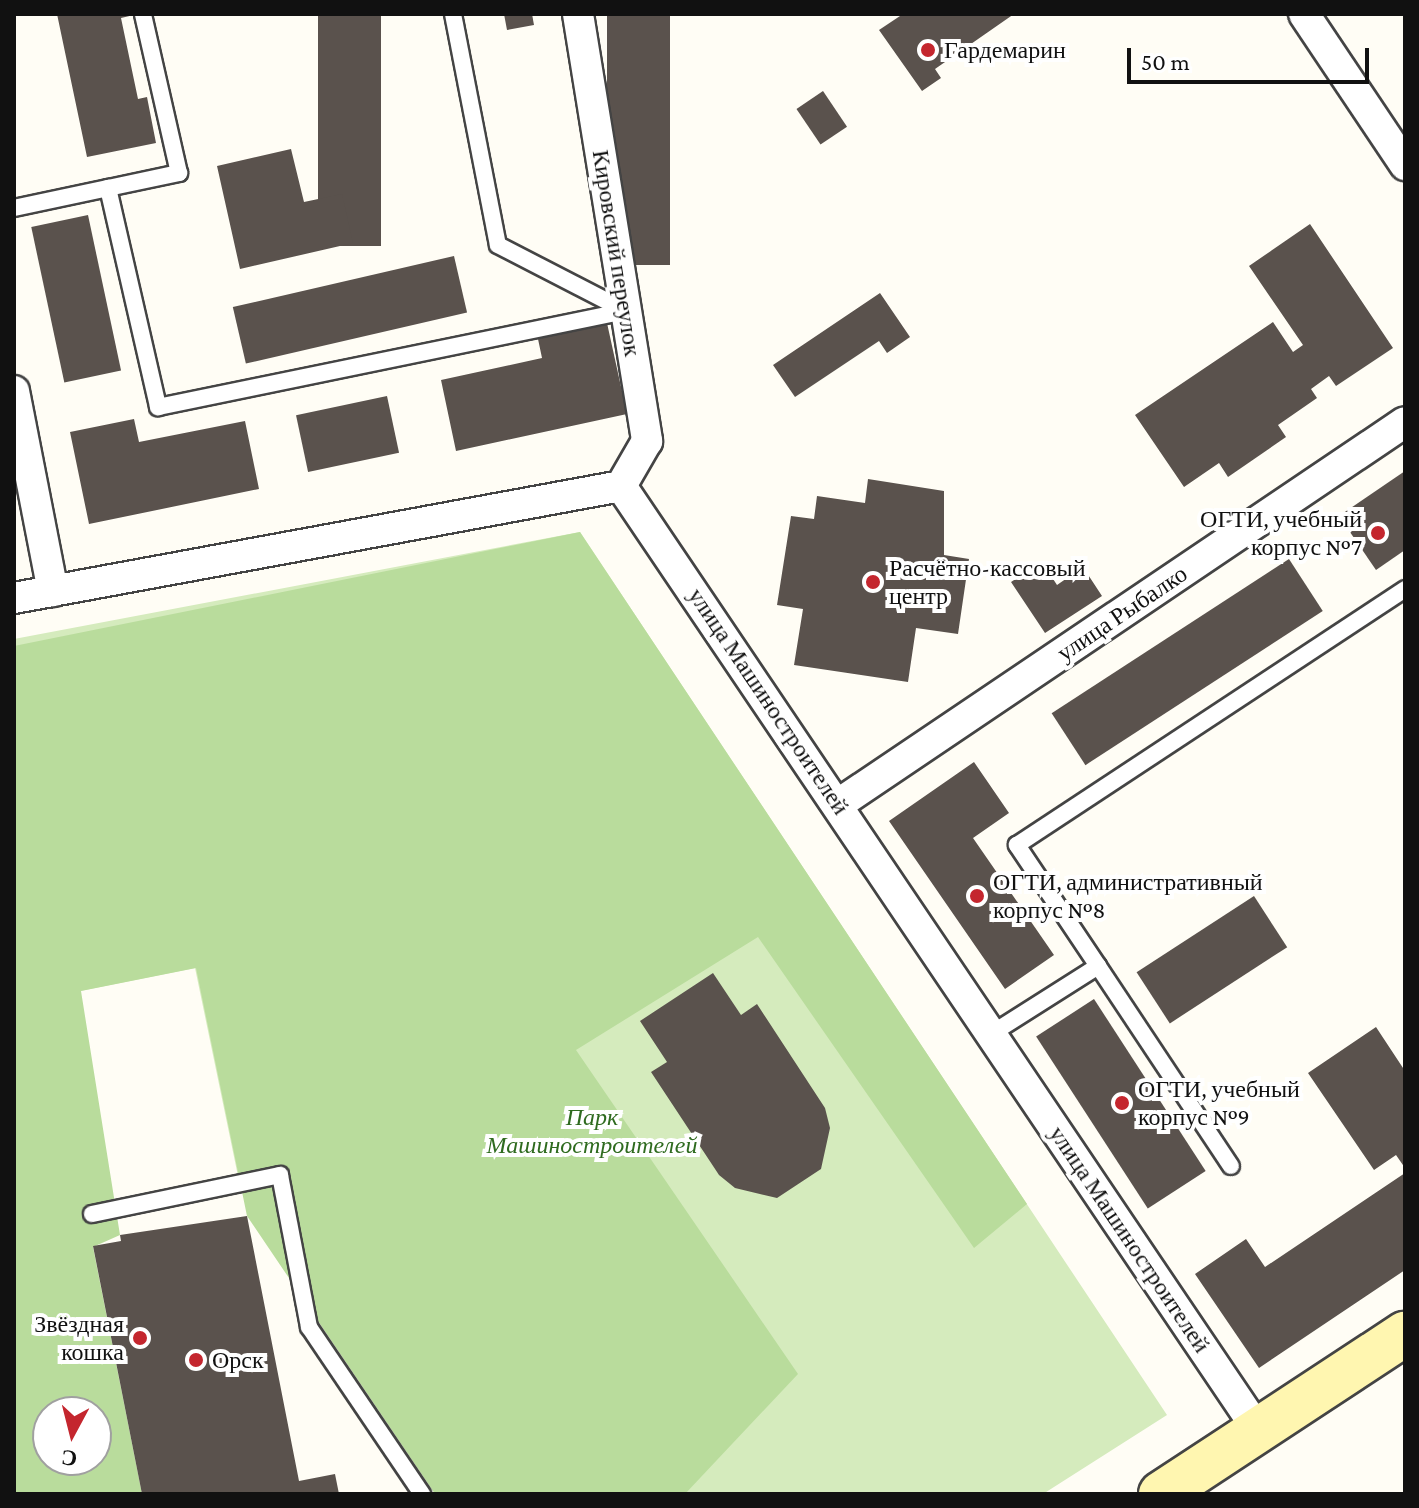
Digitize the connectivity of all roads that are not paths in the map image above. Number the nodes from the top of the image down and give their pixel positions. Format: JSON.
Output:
{"nodes":[{"id":1,"x":143,"y":14,"type":"edge"},
{"id":2,"x":453,"y":14,"type":"edge"},
{"id":3,"x":578,"y":14,"type":"edge"},
{"id":4,"x":1304,"y":14,"type":"edge"},
{"id":5,"x":1405,"y":165,"type":"edge"},
{"id":6,"x":108,"y":188,"type":"junction"},
{"id":7,"x":14,"y":208,"type":"edge"},
{"id":8,"x":626,"y":311,"type":"junction"},
{"id":9,"x":14,"y":391,"type":"edge"},
{"id":10,"x":1405,"y":422,"type":"edge"},
{"id":11,"x":621,"y":486,"type":"junction"},
{"id":12,"x":1405,"y":589,"type":"edge"},
{"id":13,"x":53,"y":591,"type":"junction"},
{"id":14,"x":14,"y":598,"type":"edge"},
{"id":15,"x":840,"y":803,"type":"junction"},
{"id":16,"x":1098,"y":966,"type":"junction"},
{"id":17,"x":991,"y":1034,"type":"junction"},
{"id":18,"x":1231,"y":1166,"type":"dead end"},
{"id":19,"x":92,"y":1214,"type":"dead end"},
{"id":20,"x":1405,"y":1334,"type":"edge"},
{"id":21,"x":1258,"y":1430,"type":"junction"},
{"id":22,"x":422,"y":1494,"type":"edge"},
{"id":23,"x":1161,"y":1494,"type":"edge"}],
"edges":[{"from":1,"to":6,"type":"lane"},
{"from":2,"to":8,"type":"lane"},
{"from":3,"to":8,"type":"street","name":"Кировский переулок"},
{"from":4,"to":5,"type":"street"},
{"from":6,"to":7,"type":"lane"},
{"from":6,"to":8,"type":"lane"},
{"from":8,"to":11,"type":"street","name":"Кировский переулок"},
{"from":9,"to":13,"type":"street"},
{"from":10,"to":15,"type":"street","name":"улица Рыбалко"},
{"from":11,"to":13,"type":"street"},
{"from":11,"to":15,"type":"street","name":"улица Машиностроителей"},
{"from":12,"to":16,"type":"lane"},
{"from":13,"to":14,"type":"street"},
{"from":15,"to":17,"type":"street","name":"улица Машиностроителей"},
{"from":16,"to":17,"type":"lane"},
{"from":16,"to":18,"type":"lane"},
{"from":17,"to":21,"type":"street","name":"улица Машиностроителей"},
{"from":19,"to":22,"type":"lane"},
{"from":20,"to":21,"type":"main road"},
{"from":21,"to":23,"type":"main road"}]}
